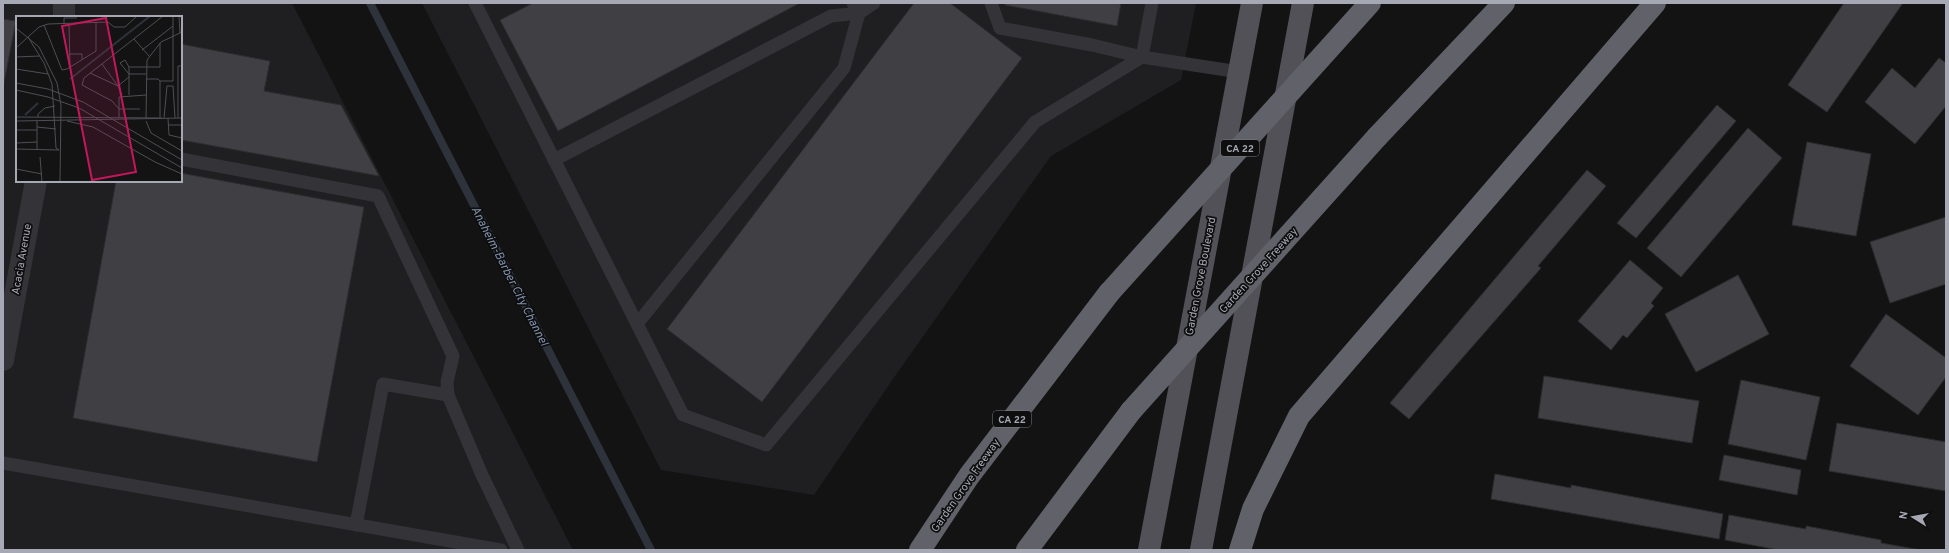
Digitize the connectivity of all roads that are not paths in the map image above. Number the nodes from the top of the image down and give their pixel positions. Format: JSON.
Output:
{"nodes":[{"id":1,"x":64,"y":3,"type":"edge"},
{"id":2,"x":475,"y":3,"type":"edge"},
{"id":3,"x":874,"y":3,"type":"edge"},
{"id":4,"x":991,"y":3,"type":"edge"},
{"id":5,"x":1152,"y":3,"type":"edge"},
{"id":6,"x":1252,"y":3,"type":"edge"},
{"id":7,"x":1303,"y":3,"type":"edge"},
{"id":8,"x":1370,"y":3,"type":"edge"},
{"id":9,"x":1504,"y":3,"type":"edge"},
{"id":10,"x":1655,"y":3,"type":"edge"},
{"id":11,"x":856,"y":8,"type":"edge"},
{"id":12,"x":64,"y":16,"type":"edge"},
{"id":13,"x":1142,"y":57,"type":"junction"},
{"id":14,"x":1239,"y":72,"type":"junction"},
{"id":15,"x":182,"y":158,"type":"edge"},
{"id":16,"x":554,"y":160,"type":"junction"},
{"id":17,"x":36,"y":182,"type":"edge"},
{"id":18,"x":9,"y":294,"type":"edge"},
{"id":19,"x":638,"y":324,"type":"junction"},
{"id":20,"x":3,"y":360,"type":"edge"},
{"id":21,"x":448,"y":395,"type":"junction"},
{"id":22,"x":3,"y":463,"type":"edge"},
{"id":23,"x":356,"y":525,"type":"junction"},
{"id":24,"x":501,"y":550,"type":"edge"},
{"id":25,"x":518,"y":550,"type":"edge"},
{"id":26,"x":920,"y":550,"type":"edge"},
{"id":27,"x":1027,"y":550,"type":"edge"},
{"id":28,"x":1149,"y":550,"type":"edge"},
{"id":29,"x":1201,"y":550,"type":"edge"},
{"id":30,"x":1240,"y":550,"type":"edge"}],
"edges":[{"from":1,"to":12,"type":"street"},
{"from":2,"to":16,"type":"lane"},
{"from":3,"to":11,"type":"lane"},
{"from":4,"to":13,"type":"lane"},
{"from":5,"to":13,"type":"lane"},
{"from":6,"to":14,"type":"main road","name":"Garden Grove Boulevard"},
{"from":7,"to":29,"type":"main road"},
{"from":8,"to":26,"type":"highway","name":"Garden Grove Freeway","number":"CA 22","bridge":true},
{"from":9,"to":27,"type":"highway","name":"Garden Grove Freeway","bridge":true},
{"from":10,"to":30,"type":"highway"},
{"from":11,"to":16,"type":"lane"},
{"from":11,"to":19,"type":"lane"},
{"from":13,"to":14,"type":"lane"},
{"from":13,"to":19,"type":"lane"},
{"from":14,"to":28,"type":"main road","name":"Garden Grove Boulevard"},
{"from":15,"to":21,"type":"lane"},
{"from":16,"to":19,"type":"lane"},
{"from":17,"to":18,"type":"street","name":"Acacia Avenue"},
{"from":18,"to":20,"type":"street","name":"Acacia Avenue"},
{"from":21,"to":23,"type":"lane"},
{"from":21,"to":25,"type":"lane"},
{"from":22,"to":23,"type":"lane"},
{"from":23,"to":24,"type":"lane"}]}
